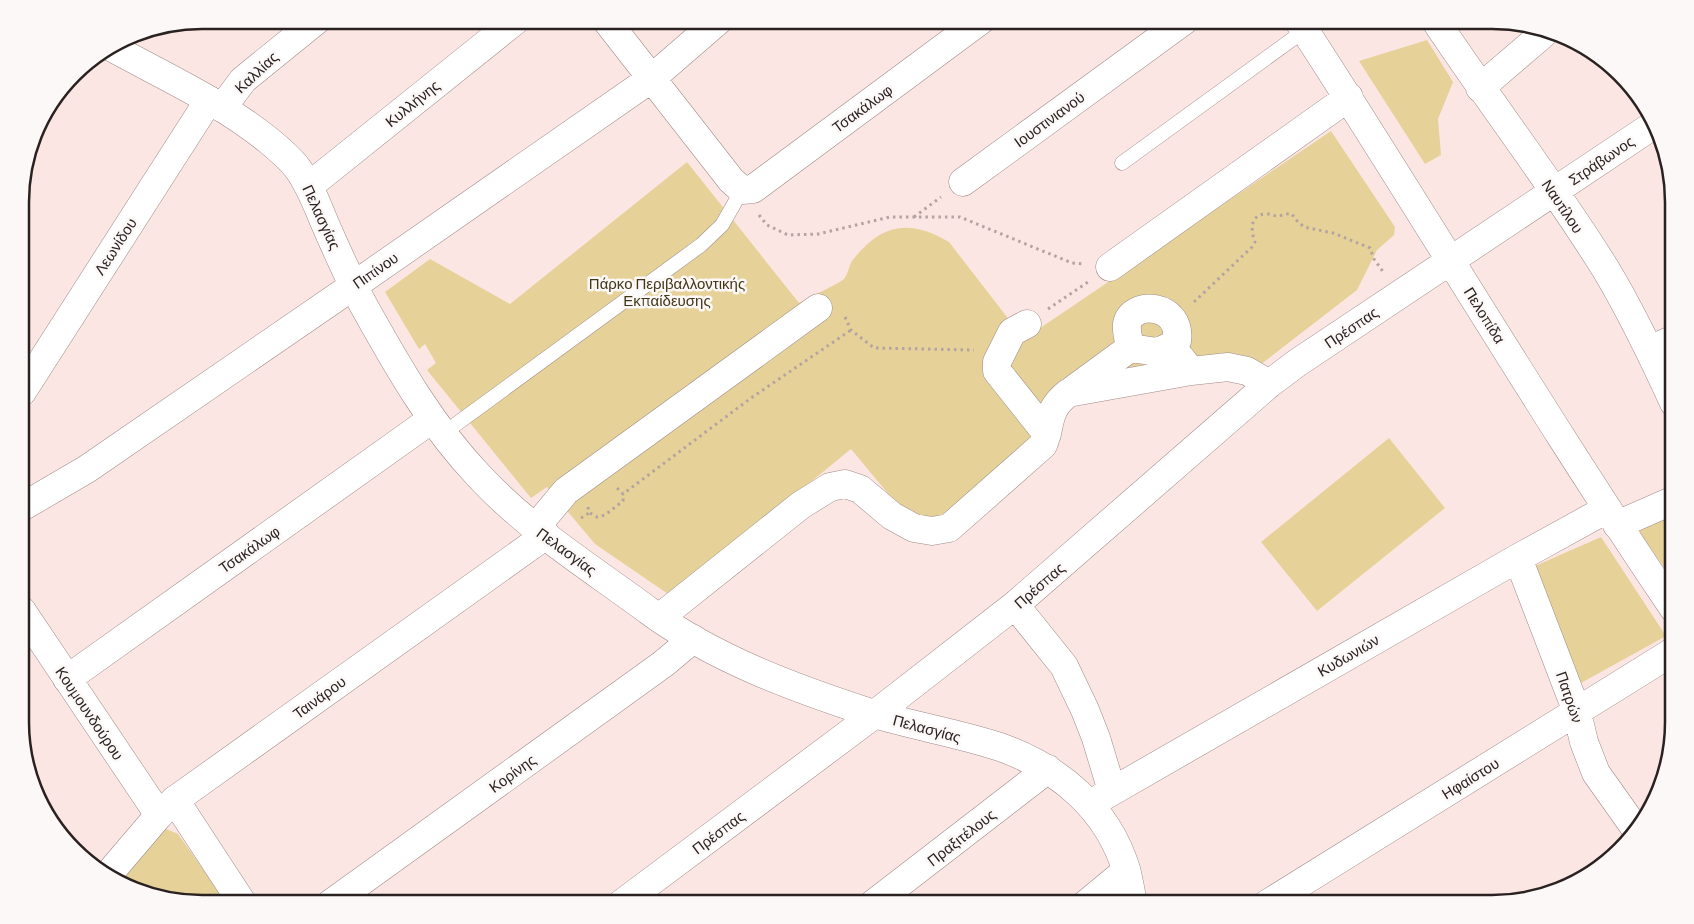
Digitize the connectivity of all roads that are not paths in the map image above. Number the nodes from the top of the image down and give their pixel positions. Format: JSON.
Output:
{"nodes":[{"id":1,"x":306,"y":29,"type":"edge"},
{"id":2,"x":505,"y":29,"type":"edge"},
{"id":3,"x":613,"y":29,"type":"edge"},
{"id":4,"x":709,"y":29,"type":"edge"},
{"id":5,"x":969,"y":29,"type":"edge"},
{"id":6,"x":1173,"y":29,"type":"edge"},
{"id":7,"x":1297,"y":29,"type":"edge"},
{"id":8,"x":1305,"y":29,"type":"edge"},
{"id":9,"x":1441,"y":29,"type":"edge"},
{"id":10,"x":1540,"y":36,"type":"edge"},
{"id":11,"x":118,"y":50,"type":"edge"},
{"id":12,"x":652,"y":78,"type":"junction"},
{"id":13,"x":1480,"y":88,"type":"junction"},
{"id":14,"x":1349,"y":97,"type":"junction"},
{"id":15,"x":215,"y":104,"type":"junction"},
{"id":16,"x":1648,"y":128,"type":"edge"},
{"id":17,"x":1122,"y":163,"type":"dead end"},
{"id":18,"x":963,"y":182,"type":"road end"},
{"id":19,"x":309,"y":186,"type":"junction"},
{"id":20,"x":742,"y":190,"type":"junction"},
{"id":21,"x":1554,"y":191,"type":"junction"},
{"id":22,"x":1451,"y":261,"type":"junction"},
{"id":23,"x":1110,"y":267,"type":"road end"},
{"id":24,"x":353,"y":286,"type":"junction"},
{"id":25,"x":830,"y":309,"type":"road end"},
{"id":26,"x":1027,"y":324,"type":"road end"},
{"id":27,"x":1173,"y":333,"type":"junction"},
{"id":28,"x":1665,"y":343,"type":"edge"},
{"id":29,"x":1130,"y":348,"type":"junction"},
{"id":30,"x":1649,"y":350,"type":"junction"},
{"id":31,"x":1191,"y":371,"type":"junction"},
{"id":32,"x":29,"y":382,"type":"edge"},
{"id":33,"x":1269,"y":384,"type":"junction"},
{"id":34,"x":1665,"y":384,"type":"edge"},
{"id":35,"x":1068,"y":393,"type":"junction"},
{"id":36,"x":438,"y":426,"type":"junction"},
{"id":37,"x":1047,"y":434,"type":"junction"},
{"id":38,"x":1665,"y":502,"type":"edge"},
{"id":39,"x":29,"y":503,"type":"edge"},
{"id":40,"x":1612,"y":517,"type":"junction"},
{"id":41,"x":540,"y":532,"type":"junction"},
{"id":42,"x":1518,"y":558,"type":"junction"},
{"id":43,"x":1665,"y":596,"type":"edge"},
{"id":44,"x":1016,"y":605,"type":"junction"},
{"id":45,"x":659,"y":618,"type":"junction"},
{"id":46,"x":29,"y":622,"type":"edge"},
{"id":47,"x":693,"y":639,"type":"junction"},
{"id":48,"x":1665,"y":657,"type":"edge"},
{"id":49,"x":67,"y":679,"type":"junction"},
{"id":50,"x":1577,"y":712,"type":"junction"},
{"id":51,"x":875,"y":714,"type":"junction"},
{"id":52,"x":1048,"y":769,"type":"junction"},
{"id":53,"x":1101,"y":798,"type":"junction"},
{"id":54,"x":167,"y":808,"type":"junction"},
{"id":55,"x":1632,"y":823,"type":"edge"},
{"id":56,"x":113,"y":870,"type":"edge"},
{"id":57,"x":1126,"y":871,"type":"junction"},
{"id":58,"x":236,"y":895,"type":"edge"},
{"id":59,"x":342,"y":895,"type":"edge"},
{"id":60,"x":634,"y":895,"type":"edge"},
{"id":61,"x":885,"y":895,"type":"edge"},
{"id":62,"x":1097,"y":895,"type":"edge"},
{"id":63,"x":1131,"y":895,"type":"edge"},
{"id":64,"x":1282,"y":895,"type":"edge"}],
"edges":[{"from":1,"to":15,"type":"street","name":"Καλλίας"},
{"from":2,"to":19,"type":"street","name":"Κυλλήνης"},
{"from":3,"to":12,"type":"street"},
{"from":4,"to":12,"type":"street","name":"Πιπίνου"},
{"from":5,"to":20,"type":"street","name":"Τσακάλωφ"},
{"from":6,"to":18,"type":"street","name":"Ιουστινιανού"},
{"from":7,"to":17,"type":"lane"},
{"from":8,"to":14,"type":"street","name":"Πελοπίδα"},
{"from":9,"to":13,"type":"street","name":"Ναυτίλου"},
{"from":10,"to":13,"type":"street"},
{"from":11,"to":15,"type":"street","name":"Πελασγίας"},
{"from":12,"to":20,"type":"street"},
{"from":12,"to":24,"type":"street","name":"Πιπίνου"},
{"from":13,"to":21,"type":"street","name":"Ναυτίλου"},
{"from":14,"to":22,"type":"street","name":"Πελοπίδα"},
{"from":14,"to":23,"type":"street"},
{"from":15,"to":19,"type":"street","name":"Πελασγίας"},
{"from":15,"to":32,"type":"street","name":"Λεωνίδου"},
{"from":16,"to":21,"type":"street","name":"Στράβωνος"},
{"from":19,"to":24,"type":"street","name":"Πελασγίας"},
{"from":20,"to":36,"type":"lane"},
{"from":21,"to":22,"type":"street","name":"Στράβωνος"},
{"from":21,"to":30,"type":"street","name":"Ναυτίλου"},
{"from":22,"to":33,"type":"street","name":"Πρέσπας"},
{"from":22,"to":40,"type":"street","name":"Πελοπίδα"},
{"from":24,"to":36,"type":"street","name":"Πελασγίας"},
{"from":24,"to":39,"type":"street","name":"Πιπίνου"},
{"from":25,"to":41,"type":"street","name":"Ταινάρου"},
{"from":26,"to":37,"type":"street"},
{"from":27,"to":29,"type":"street"},
{"from":27,"to":29,"type":"street"},
{"from":27,"to":31,"type":"street"},
{"from":28,"to":30,"type":"street"},
{"from":29,"to":35,"type":"street"},
{"from":30,"to":34,"type":"street","name":"Ναυτίλου"},
{"from":31,"to":33,"type":"street"},
{"from":31,"to":35,"type":"street"},
{"from":33,"to":44,"type":"street","name":"Πρέσπας"},
{"from":35,"to":37,"type":"street"},
{"from":36,"to":41,"type":"street","name":"Πελασγίας"},
{"from":36,"to":49,"type":"street","name":"Τσακάλωφ"},
{"from":37,"to":45,"type":"street"},
{"from":38,"to":40,"type":"street","name":"Κυδωνιών"},
{"from":40,"to":42,"type":"street","name":"Κυδωνιών"},
{"from":40,"to":43,"type":"street","name":"Πελοπίδα"},
{"from":41,"to":45,"type":"street","name":"Πελασγίας"},
{"from":41,"to":54,"type":"street","name":"Ταινάρου"},
{"from":42,"to":50,"type":"street","name":"Πατρών"},
{"from":42,"to":53,"type":"street","name":"Κυδωνιών"},
{"from":44,"to":51,"type":"street","name":"Πρέσπας"},
{"from":44,"to":53,"type":"street"},
{"from":45,"to":47,"type":"street","name":"Πελασγίας"},
{"from":46,"to":49,"type":"street","name":"Κουμουνδούρου"},
{"from":47,"to":51,"type":"street","name":"Πελασγίας"},
{"from":47,"to":59,"type":"street","name":"Κορίνης"},
{"from":48,"to":50,"type":"street","name":"Ηφαίστου"},
{"from":49,"to":54,"type":"street","name":"Κουμουνδούρου"},
{"from":50,"to":55,"type":"street","name":"Πατρών"},
{"from":50,"to":64,"type":"street","name":"Ηφαίστου"},
{"from":51,"to":52,"type":"street","name":"Πελασγίας"},
{"from":51,"to":60,"type":"street","name":"Πρέσπας"},
{"from":52,"to":53,"type":"street","name":"Πελασγίας"},
{"from":52,"to":61,"type":"street","name":"Πραξιτέλους"},
{"from":53,"to":57,"type":"street","name":"Πελασγίας"},
{"from":54,"to":56,"type":"street","name":"Ταινάρου"},
{"from":54,"to":58,"type":"street","name":"Κουμουνδούρου"},
{"from":57,"to":62,"type":"street"},
{"from":57,"to":63,"type":"street","name":"Πελασγίας"}]}
